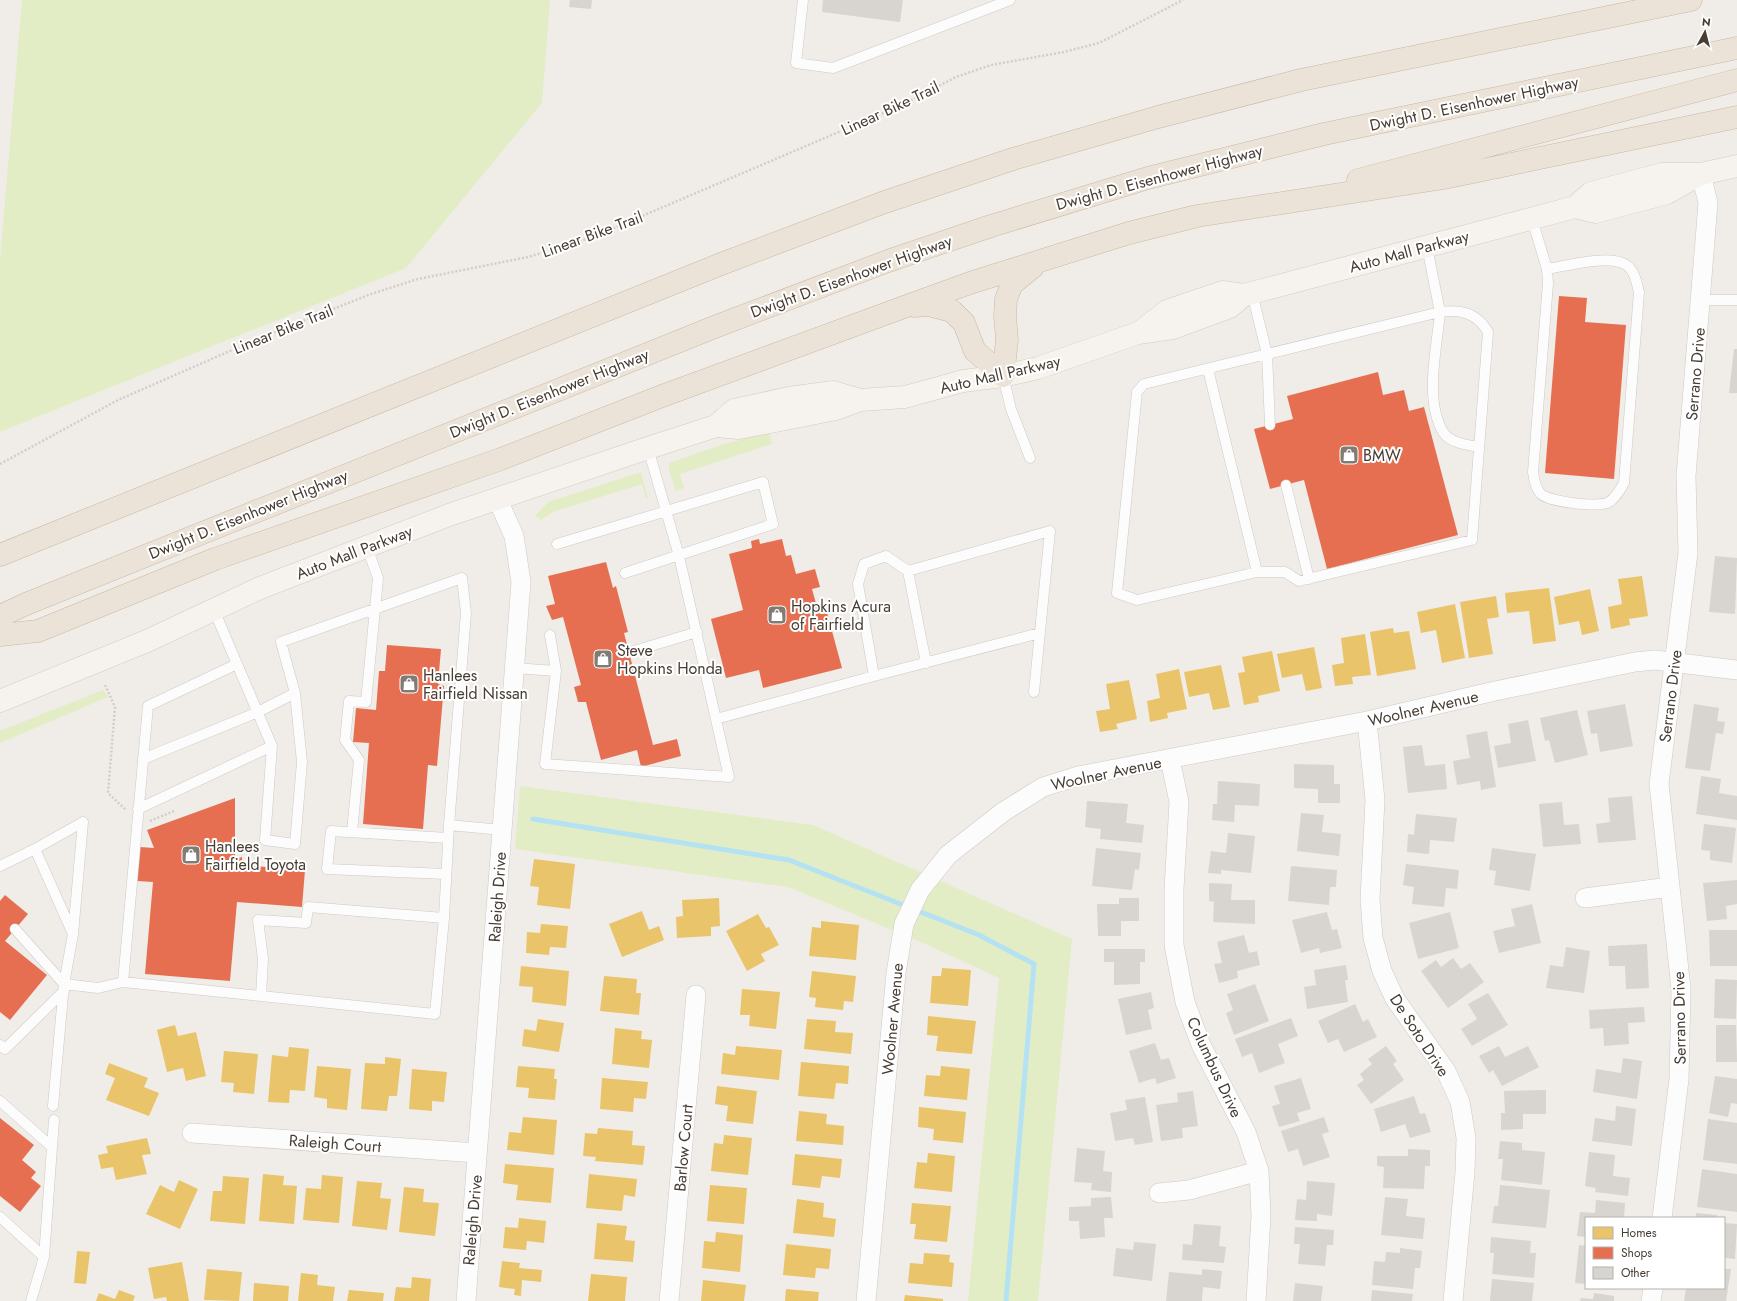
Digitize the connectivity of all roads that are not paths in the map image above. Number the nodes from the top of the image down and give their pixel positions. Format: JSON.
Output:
{"nodes":[{"id":1,"x":803,"y":0,"type":"edge"},
{"id":2,"x":1010,"y":0,"type":"edge"},
{"id":3,"x":1685,"y":1,"type":"edge"},
{"id":4,"x":1737,"y":48,"type":"edge"},
{"id":5,"x":1737,"y":80,"type":"edge"},
{"id":6,"x":1737,"y":117,"type":"edge"},
{"id":7,"x":1737,"y":166,"type":"edge"},
{"id":8,"x":1701,"y":174,"type":"junction"},
{"id":9,"x":1278,"y":204,"type":"junction"},
{"id":10,"x":1532,"y":219,"type":"junction"},
{"id":11,"x":1427,"y":247,"type":"junction"},
{"id":12,"x":1040,"y":261,"type":"junction"},
{"id":13,"x":1547,"y":269,"type":"junction"},
{"id":14,"x":1248,"y":294,"type":"junction"},
{"id":15,"x":1701,"y":300,"type":"junction"},
{"id":16,"x":1737,"y":300,"type":"edge"},
{"id":17,"x":904,"y":307,"type":"junction"},
{"id":18,"x":1440,"y":312,"type":"junction"},
{"id":19,"x":1267,"y":354,"type":"junction"},
{"id":20,"x":1208,"y":369,"type":"junction"},
{"id":21,"x":1003,"y":376,"type":"junction"},
{"id":22,"x":1270,"y":425,"type":"dead end"},
{"id":23,"x":1479,"y":447,"type":"junction"},
{"id":24,"x":648,"y":448,"type":"junction"},
{"id":25,"x":1030,"y":458,"type":"dead end"},
{"id":26,"x":1286,"y":485,"type":"dead end"},
{"id":27,"x":497,"y":498,"type":"junction"},
{"id":28,"x":666,"y":510,"type":"junction"},
{"id":29,"x":558,"y":544,"type":"dead end"},
{"id":30,"x":367,"y":547,"type":"junction"},
{"id":31,"x":0,"y":556,"type":"edge"},
{"id":32,"x":679,"y":556,"type":"junction"},
{"id":33,"x":908,"y":571,"type":"junction"},
{"id":34,"x":1257,"y":572,"type":"junction"},
{"id":35,"x":625,"y":573,"type":"dead end"},
{"id":36,"x":1309,"y":579,"type":"junction"},
{"id":37,"x":376,"y":607,"type":"junction"},
{"id":38,"x":214,"y":610,"type":"junction"},
{"id":39,"x":0,"y":616,"type":"edge"},
{"id":40,"x":697,"y":632,"type":"junction"},
{"id":41,"x":1040,"y":633,"type":"junction"},
{"id":42,"x":0,"y":635,"type":"edge"},
{"id":43,"x":550,"y":635,"type":"dead end"},
{"id":44,"x":634,"y":651,"type":"dead end"},
{"id":45,"x":1674,"y":662,"type":"junction"},
{"id":46,"x":926,"y":663,"type":"junction"},
{"id":47,"x":237,"y":664,"type":"junction"},
{"id":48,"x":514,"y":668,"type":"junction"},
{"id":49,"x":1737,"y":670,"type":"edge"},
{"id":50,"x":556,"y":671,"type":"junction"},
{"id":51,"x":874,"y":676,"type":"junction"},
{"id":52,"x":1034,"y":692,"type":"dead end"},
{"id":53,"x":295,"y":693,"type":"junction"},
{"id":54,"x":0,"y":701,"type":"edge"},
{"id":55,"x":258,"y":712,"type":"junction"},
{"id":56,"x":716,"y":719,"type":"junction"},
{"id":57,"x":1367,"y":721,"type":"junction"},
{"id":58,"x":272,"y":746,"type":"junction"},
{"id":59,"x":143,"y":759,"type":"junction"},
{"id":60,"x":1170,"y":760,"type":"junction"},
{"id":61,"x":138,"y":809,"type":"junction"},
{"id":62,"x":449,"y":825,"type":"junction"},
{"id":63,"x":502,"y":830,"type":"junction"},
{"id":64,"x":352,"y":832,"type":"junction"},
{"id":65,"x":448,"y":838,"type":"junction"},
{"id":66,"x":35,"y":849,"type":"junction"},
{"id":67,"x":0,"y":866,"type":"edge"},
{"id":68,"x":446,"y":874,"type":"junction"},
{"id":69,"x":1670,"y":887,"type":"junction"},
{"id":70,"x":1585,"y":898,"type":"dead end"},
{"id":71,"x":444,"y":918,"type":"junction"},
{"id":72,"x":15,"y":929,"type":"dead end"},
{"id":73,"x":73,"y":934,"type":"junction"},
{"id":74,"x":123,"y":982,"type":"junction"},
{"id":75,"x":64,"y":987,"type":"junction"},
{"id":76,"x":696,"y":995,"type":"dead end"},
{"id":77,"x":261,"y":996,"type":"junction"},
{"id":78,"x":0,"y":1045,"type":"edge"},
{"id":79,"x":0,"y":1101,"type":"edge"},
{"id":80,"x":54,"y":1106,"type":"dead end"},
{"id":81,"x":54,"y":1120,"type":"dead end"},
{"id":82,"x":192,"y":1133,"type":"dead end"},
{"id":83,"x":52,"y":1147,"type":"junction"},
{"id":84,"x":477,"y":1153,"type":"junction"},
{"id":85,"x":1259,"y":1171,"type":"junction"},
{"id":86,"x":1159,"y":1193,"type":"dead end"},
{"id":87,"x":0,"y":1217,"type":"edge"},
{"id":88,"x":1662,"y":1217,"type":"edge"},
{"id":89,"x":44,"y":1257,"type":"junction"},
{"id":90,"x":1653,"y":1289,"type":"edge"},
{"id":91,"x":31,"y":1301,"type":"edge"},
{"id":92,"x":466,"y":1301,"type":"edge"},
{"id":93,"x":669,"y":1301,"type":"edge"},
{"id":94,"x":866,"y":1301,"type":"edge"},
{"id":95,"x":1256,"y":1301,"type":"edge"},
{"id":96,"x":1453,"y":1301,"type":"edge"},
{"id":97,"x":1651,"y":1301,"type":"edge"}],
"edges":[{"from":1,"to":2,"type":"lane"},
{"from":3,"to":31,"type":"highway"},
{"from":4,"to":39,"type":"highway","name":"Dwight D. Eisenhower Highway"},
{"from":5,"to":9,"type":"highway"},
{"from":6,"to":9,"type":"highway"},
{"from":7,"to":8,"type":"street","name":"Auto Mall Parkway"},
{"from":8,"to":10,"type":"street","name":"Auto Mall Parkway"},
{"from":8,"to":15,"type":"street","name":"Serrano Drive"},
{"from":9,"to":12,"type":"highway"},
{"from":10,"to":11,"type":"street","name":"Auto Mall Parkway"},
{"from":10,"to":13,"type":"lane"},
{"from":11,"to":14,"type":"street","name":"Auto Mall Parkway"},
{"from":11,"to":18,"type":"lane"},
{"from":12,"to":17,"type":"highway"},
{"from":12,"to":21,"type":"highway"},
{"from":13,"to":13,"type":"lane"},
{"from":14,"to":19,"type":"lane"},
{"from":14,"to":21,"type":"street","name":"Auto Mall Parkway"},
{"from":15,"to":16,"type":"lane"},
{"from":15,"to":45,"type":"street","name":"Serrano Drive"},
{"from":17,"to":21,"type":"highway"},
{"from":17,"to":42,"type":"highway"},
{"from":18,"to":19,"type":"lane"},
{"from":18,"to":23,"type":"lane"},
{"from":18,"to":23,"type":"lane"},
{"from":19,"to":20,"type":"lane"},
{"from":19,"to":22,"type":"lane"},
{"from":20,"to":34,"type":"lane"},
{"from":20,"to":34,"type":"lane"},
{"from":21,"to":24,"type":"street","name":"Auto Mall Parkway"},
{"from":21,"to":25,"type":"lane"},
{"from":23,"to":36,"type":"lane"},
{"from":24,"to":27,"type":"street","name":"Auto Mall Parkway"},
{"from":24,"to":28,"type":"lane"},
{"from":26,"to":36,"type":"lane"},
{"from":27,"to":30,"type":"street","name":"Auto Mall Parkway"},
{"from":27,"to":48,"type":"street","name":"Raleigh Drive"},
{"from":28,"to":29,"type":"lane"},
{"from":28,"to":32,"type":"lane"},
{"from":28,"to":32,"type":"lane"},
{"from":30,"to":37,"type":"lane"},
{"from":30,"to":38,"type":"street","name":"Auto Mall Parkway"},
{"from":32,"to":35,"type":"lane"},
{"from":32,"to":40,"type":"lane"},
{"from":33,"to":41,"type":"lane"},
{"from":33,"to":46,"type":"lane"},
{"from":33,"to":51,"type":"lane"},
{"from":34,"to":36,"type":"lane"},
{"from":37,"to":53,"type":"lane"},
{"from":37,"to":62,"type":"lane"},
{"from":37,"to":64,"type":"lane"},
{"from":38,"to":47,"type":"lane"},
{"from":38,"to":54,"type":"street","name":"Auto Mall Parkway"},
{"from":40,"to":44,"type":"lane"},
{"from":40,"to":56,"type":"lane"},
{"from":41,"to":46,"type":"lane"},
{"from":41,"to":52,"type":"lane"},
{"from":43,"to":50,"type":"lane"},
{"from":45,"to":49,"type":"street","name":"Woolner Avenue"},
{"from":45,"to":57,"type":"street","name":"Woolner Avenue"},
{"from":45,"to":69,"type":"street","name":"Serrano Drive"},
{"from":46,"to":51,"type":"lane"},
{"from":47,"to":55,"type":"lane"},
{"from":47,"to":59,"type":"lane"},
{"from":48,"to":50,"type":"lane"},
{"from":48,"to":63,"type":"street","name":"Raleigh Drive"},
{"from":50,"to":56,"type":"lane"},
{"from":51,"to":56,"type":"lane"},
{"from":53,"to":55,"type":"lane"},
{"from":53,"to":58,"type":"lane"},
{"from":55,"to":58,"type":"lane"},
{"from":55,"to":59,"type":"lane"},
{"from":57,"to":60,"type":"street","name":"Woolner Avenue"},
{"from":57,"to":96,"type":"street","name":"De Soto Drive"},
{"from":58,"to":61,"type":"lane"},
{"from":59,"to":61,"type":"lane"},
{"from":60,"to":85,"type":"street","name":"Columbus Drive"},
{"from":60,"to":94,"type":"street","name":"Woolner Avenue"},
{"from":61,"to":74,"type":"lane"},
{"from":62,"to":63,"type":"lane"},
{"from":62,"to":65,"type":"lane"},
{"from":63,"to":84,"type":"street","name":"Raleigh Drive"},
{"from":64,"to":65,"type":"lane"},
{"from":64,"to":68,"type":"lane"},
{"from":65,"to":68,"type":"lane"},
{"from":66,"to":67,"type":"lane"},
{"from":66,"to":73,"type":"lane"},
{"from":66,"to":73,"type":"lane"},
{"from":68,"to":71,"type":"lane"},
{"from":69,"to":70,"type":"street"},
{"from":69,"to":88,"type":"street","name":"Serrano Drive"},
{"from":71,"to":77,"type":"lane"},
{"from":71,"to":77,"type":"lane"},
{"from":72,"to":75,"type":"lane"},
{"from":73,"to":75,"type":"lane"},
{"from":74,"to":75,"type":"lane"},
{"from":74,"to":77,"type":"lane"},
{"from":75,"to":78,"type":"lane"},
{"from":75,"to":80,"type":"lane"},
{"from":76,"to":93,"type":"street","name":"Barlow Court"},
{"from":79,"to":83,"type":"lane"},
{"from":81,"to":83,"type":"lane"},
{"from":82,"to":84,"type":"street","name":"Raleigh Court"},
{"from":83,"to":89,"type":"lane"},
{"from":84,"to":92,"type":"street","name":"Raleigh Drive"},
{"from":85,"to":86,"type":"street"},
{"from":85,"to":95,"type":"street","name":"Columbus Drive"},
{"from":87,"to":89,"type":"lane"},
{"from":89,"to":91,"type":"lane"},
{"from":90,"to":97,"type":"street"}]}
